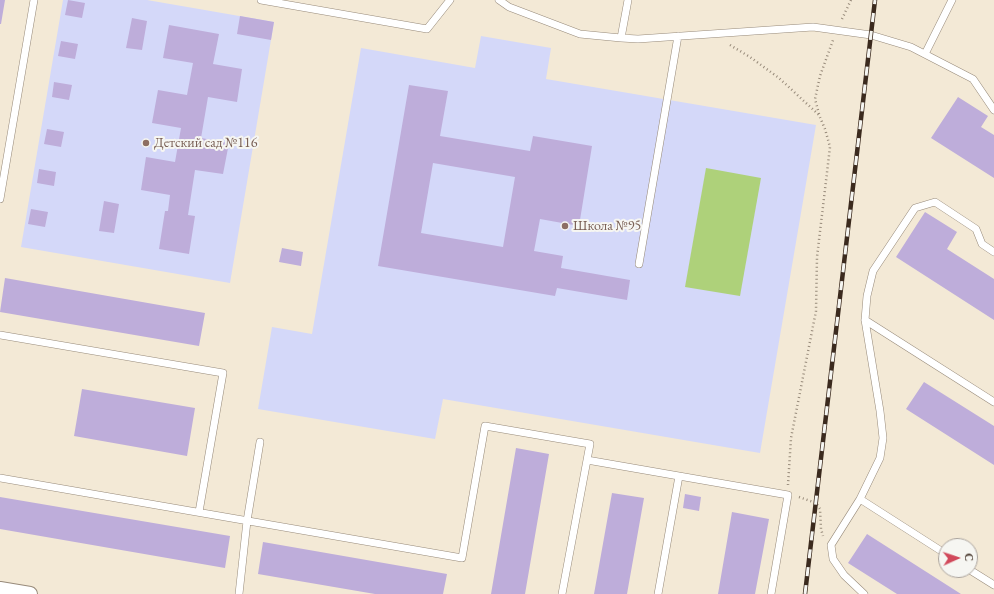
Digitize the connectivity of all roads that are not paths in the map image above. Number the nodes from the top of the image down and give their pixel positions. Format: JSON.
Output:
{"nodes":[{"id":1,"x":34,"y":0,"type":"edge"},
{"id":2,"x":261,"y":0,"type":"edge"},
{"id":3,"x":450,"y":0,"type":"edge"},
{"id":4,"x":499,"y":0,"type":"edge"},
{"id":5,"x":628,"y":0,"type":"edge"},
{"id":6,"x":952,"y":0,"type":"edge"},
{"id":7,"x":678,"y":36,"type":"junction"},
{"id":8,"x":621,"y":38,"type":"junction"},
{"id":9,"x":925,"y":54,"type":"junction"},
{"id":10,"x":994,"y":110,"type":"edge"},
{"id":11,"x":4,"y":154,"type":"edge"},
{"id":12,"x":0,"y":199,"type":"edge"},
{"id":13,"x":994,"y":252,"type":"edge"},
{"id":14,"x":639,"y":264,"type":"dead end"},
{"id":15,"x":865,"y":320,"type":"junction"},
{"id":16,"x":0,"y":335,"type":"edge"},
{"id":17,"x":994,"y":402,"type":"edge"},
{"id":18,"x":260,"y":442,"type":"dead end"},
{"id":19,"x":587,"y":460,"type":"junction"},
{"id":20,"x":679,"y":476,"type":"junction"},
{"id":21,"x":0,"y":478,"type":"edge"},
{"id":22,"x":860,"y":499,"type":"junction"},
{"id":23,"x":199,"y":512,"type":"junction"},
{"id":24,"x":247,"y":521,"type":"junction"},
{"id":25,"x":938,"y":549,"type":"edge"},
{"id":26,"x":978,"y":575,"type":"edge"},
{"id":27,"x":994,"y":585,"type":"edge"},
{"id":28,"x":0,"y":589,"type":"edge"},
{"id":29,"x":30,"y":594,"type":"edge"},
{"id":30,"x":239,"y":594,"type":"edge"},
{"id":31,"x":562,"y":594,"type":"edge"},
{"id":32,"x":658,"y":594,"type":"edge"},
{"id":33,"x":771,"y":594,"type":"edge"},
{"id":34,"x":864,"y":594,"type":"edge"}],
"edges":[{"from":1,"to":11,"type":"lane"},
{"from":2,"to":3,"type":"lane"},
{"from":4,"to":8,"type":"lane"},
{"from":5,"to":8,"type":"lane"},
{"from":6,"to":9,"type":"lane"},
{"from":7,"to":8,"type":"lane"},
{"from":7,"to":9,"type":"lane"},
{"from":7,"to":14,"type":"lane"},
{"from":9,"to":10,"type":"lane"},
{"from":11,"to":12,"type":"lane"},
{"from":13,"to":15,"type":"lane"},
{"from":15,"to":17,"type":"lane"},
{"from":15,"to":22,"type":"lane"},
{"from":16,"to":23,"type":"lane"},
{"from":18,"to":24,"type":"lane"},
{"from":19,"to":20,"type":"lane"},
{"from":19,"to":24,"type":"lane"},
{"from":19,"to":31,"type":"lane"},
{"from":20,"to":32,"type":"lane"},
{"from":20,"to":33,"type":"lane"},
{"from":21,"to":23,"type":"lane"},
{"from":22,"to":25,"type":"lane"},
{"from":22,"to":34,"type":"lane"},
{"from":23,"to":24,"type":"lane"},
{"from":24,"to":30,"type":"lane"},
{"from":26,"to":27,"type":"lane"},
{"from":28,"to":29,"type":"street"}]}
